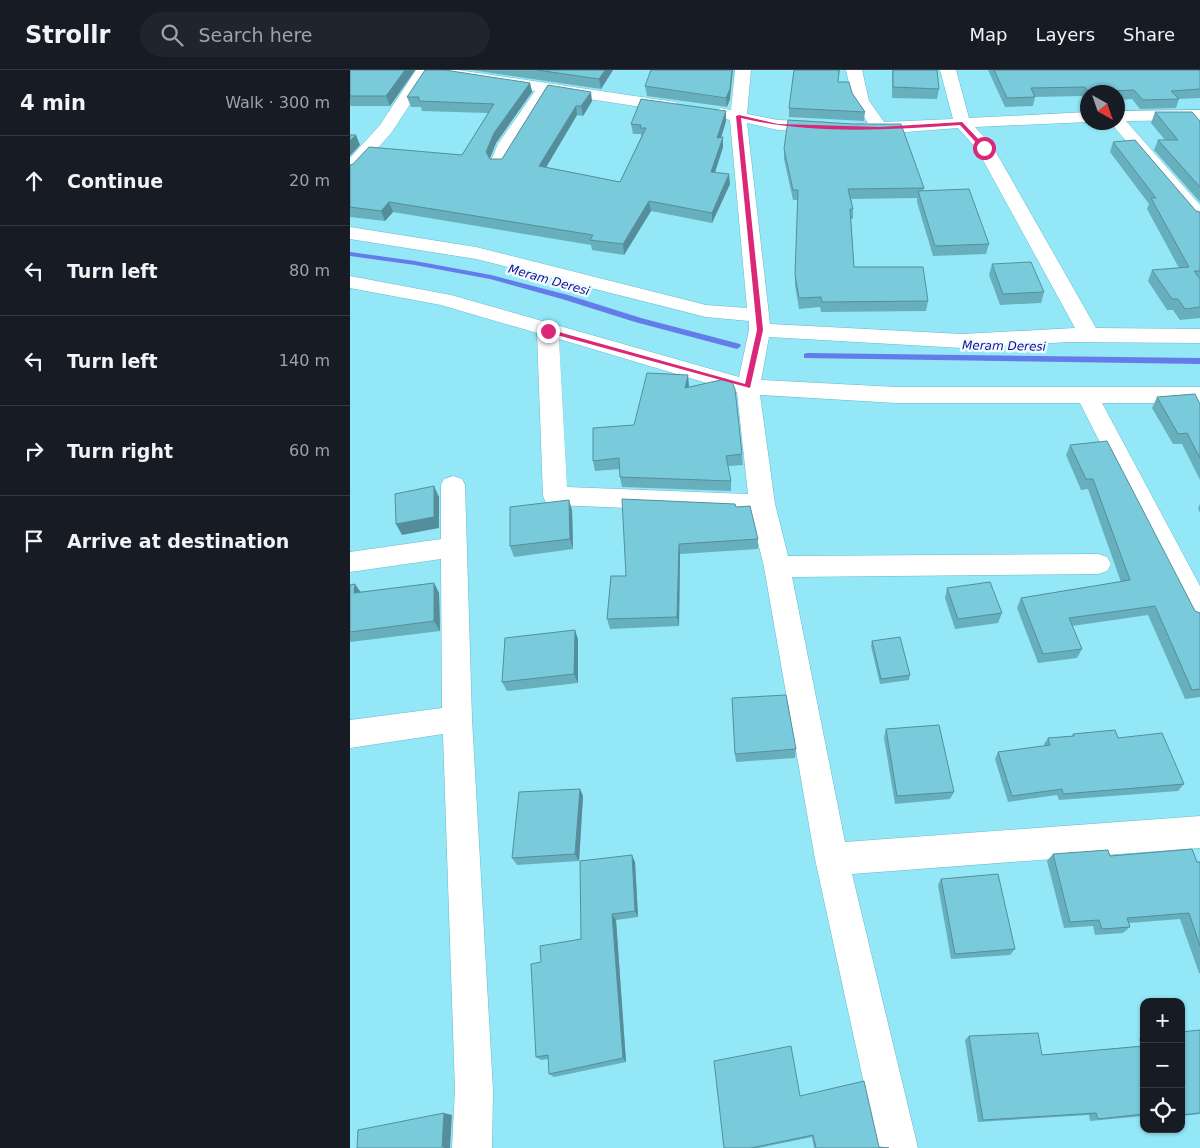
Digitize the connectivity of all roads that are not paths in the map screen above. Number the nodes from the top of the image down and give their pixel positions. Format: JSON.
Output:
{"nodes":[{"id":1,"x":426,"y":70,"type":"edge"},
{"id":2,"x":743,"y":70,"type":"edge"},
{"id":3,"x":854,"y":70,"type":"edge"},
{"id":4,"x":948,"y":70,"type":"edge"},
{"id":5,"x":498,"y":75,"type":"edge"},
{"id":6,"x":545,"y":87,"type":"junction"},
{"id":7,"x":1200,"y":115,"type":"edge"},
{"id":8,"x":739,"y":116,"type":"junction"},
{"id":9,"x":1125,"y":116,"type":"edge"},
{"id":10,"x":1080,"y":117,"type":"edge"},
{"id":11,"x":962,"y":123,"type":"junction"},
{"id":12,"x":880,"y":129,"type":"junction"},
{"id":13,"x":1125,"y":130,"type":"edge"},
{"id":14,"x":499,"y":163,"type":"edge"},
{"id":15,"x":350,"y":169,"type":"edge"},
{"id":16,"x":1200,"y":216,"type":"edge"},
{"id":17,"x":350,"y":233,"type":"edge"},
{"id":18,"x":350,"y":282,"type":"edge"},
{"id":19,"x":759,"y":322,"type":"junction"},
{"id":20,"x":548,"y":331,"type":"junction"},
{"id":21,"x":1089,"y":335,"type":"junction"},
{"id":22,"x":1200,"y":336,"type":"edge"},
{"id":23,"x":748,"y":387,"type":"junction"},
{"id":24,"x":1087,"y":395,"type":"junction"},
{"id":25,"x":1200,"y":395,"type":"edge"},
{"id":26,"x":453,"y":485,"type":"dead end"},
{"id":27,"x":762,"y":504,"type":"junction"},
{"id":28,"x":454,"y":547,"type":"junction"},
{"id":29,"x":350,"y":562,"type":"edge"},
{"id":30,"x":1098,"y":564,"type":"dead end"},
{"id":31,"x":777,"y":567,"type":"junction"},
{"id":32,"x":1200,"y":612,"type":"edge"},
{"id":33,"x":458,"y":719,"type":"junction"},
{"id":34,"x":350,"y":734,"type":"edge"},
{"id":35,"x":1200,"y":832,"type":"edge"},
{"id":36,"x":832,"y":859,"type":"junction"},
{"id":37,"x":472,"y":1148,"type":"edge"},
{"id":38,"x":898,"y":1148,"type":"edge"}],
"edges":[{"from":1,"to":5,"type":"street"},
{"from":1,"to":15,"type":"street"},
{"from":2,"to":8,"type":"street"},
{"from":3,"to":12,"type":"street"},
{"from":4,"to":11,"type":"street"},
{"from":5,"to":6,"type":"street"},
{"from":6,"to":8,"type":"street"},
{"from":6,"to":14,"type":"street"},
{"from":7,"to":9,"type":"street"},
{"from":8,"to":12,"type":"street"},
{"from":8,"to":19,"type":"street"},
{"from":10,"to":11,"type":"street"},
{"from":11,"to":12,"type":"street"},
{"from":11,"to":21,"type":"street"},
{"from":13,"to":16,"type":"street"},
{"from":17,"to":19,"type":"street"},
{"from":18,"to":20,"type":"street"},
{"from":19,"to":21,"type":"street"},
{"from":19,"to":23,"type":"street"},
{"from":20,"to":23,"type":"street"},
{"from":20,"to":27,"type":"street"},
{"from":21,"to":22,"type":"street"},
{"from":23,"to":24,"type":"street"},
{"from":23,"to":27,"type":"street"},
{"from":24,"to":25,"type":"street"},
{"from":24,"to":32,"type":"street"},
{"from":26,"to":28,"type":"street"},
{"from":27,"to":31,"type":"street"},
{"from":28,"to":29,"type":"street"},
{"from":28,"to":33,"type":"street"},
{"from":30,"to":31,"type":"street"},
{"from":31,"to":36,"type":"street"},
{"from":33,"to":34,"type":"street"},
{"from":33,"to":37,"type":"street"},
{"from":35,"to":36,"type":"street"},
{"from":36,"to":38,"type":"street"}]}
